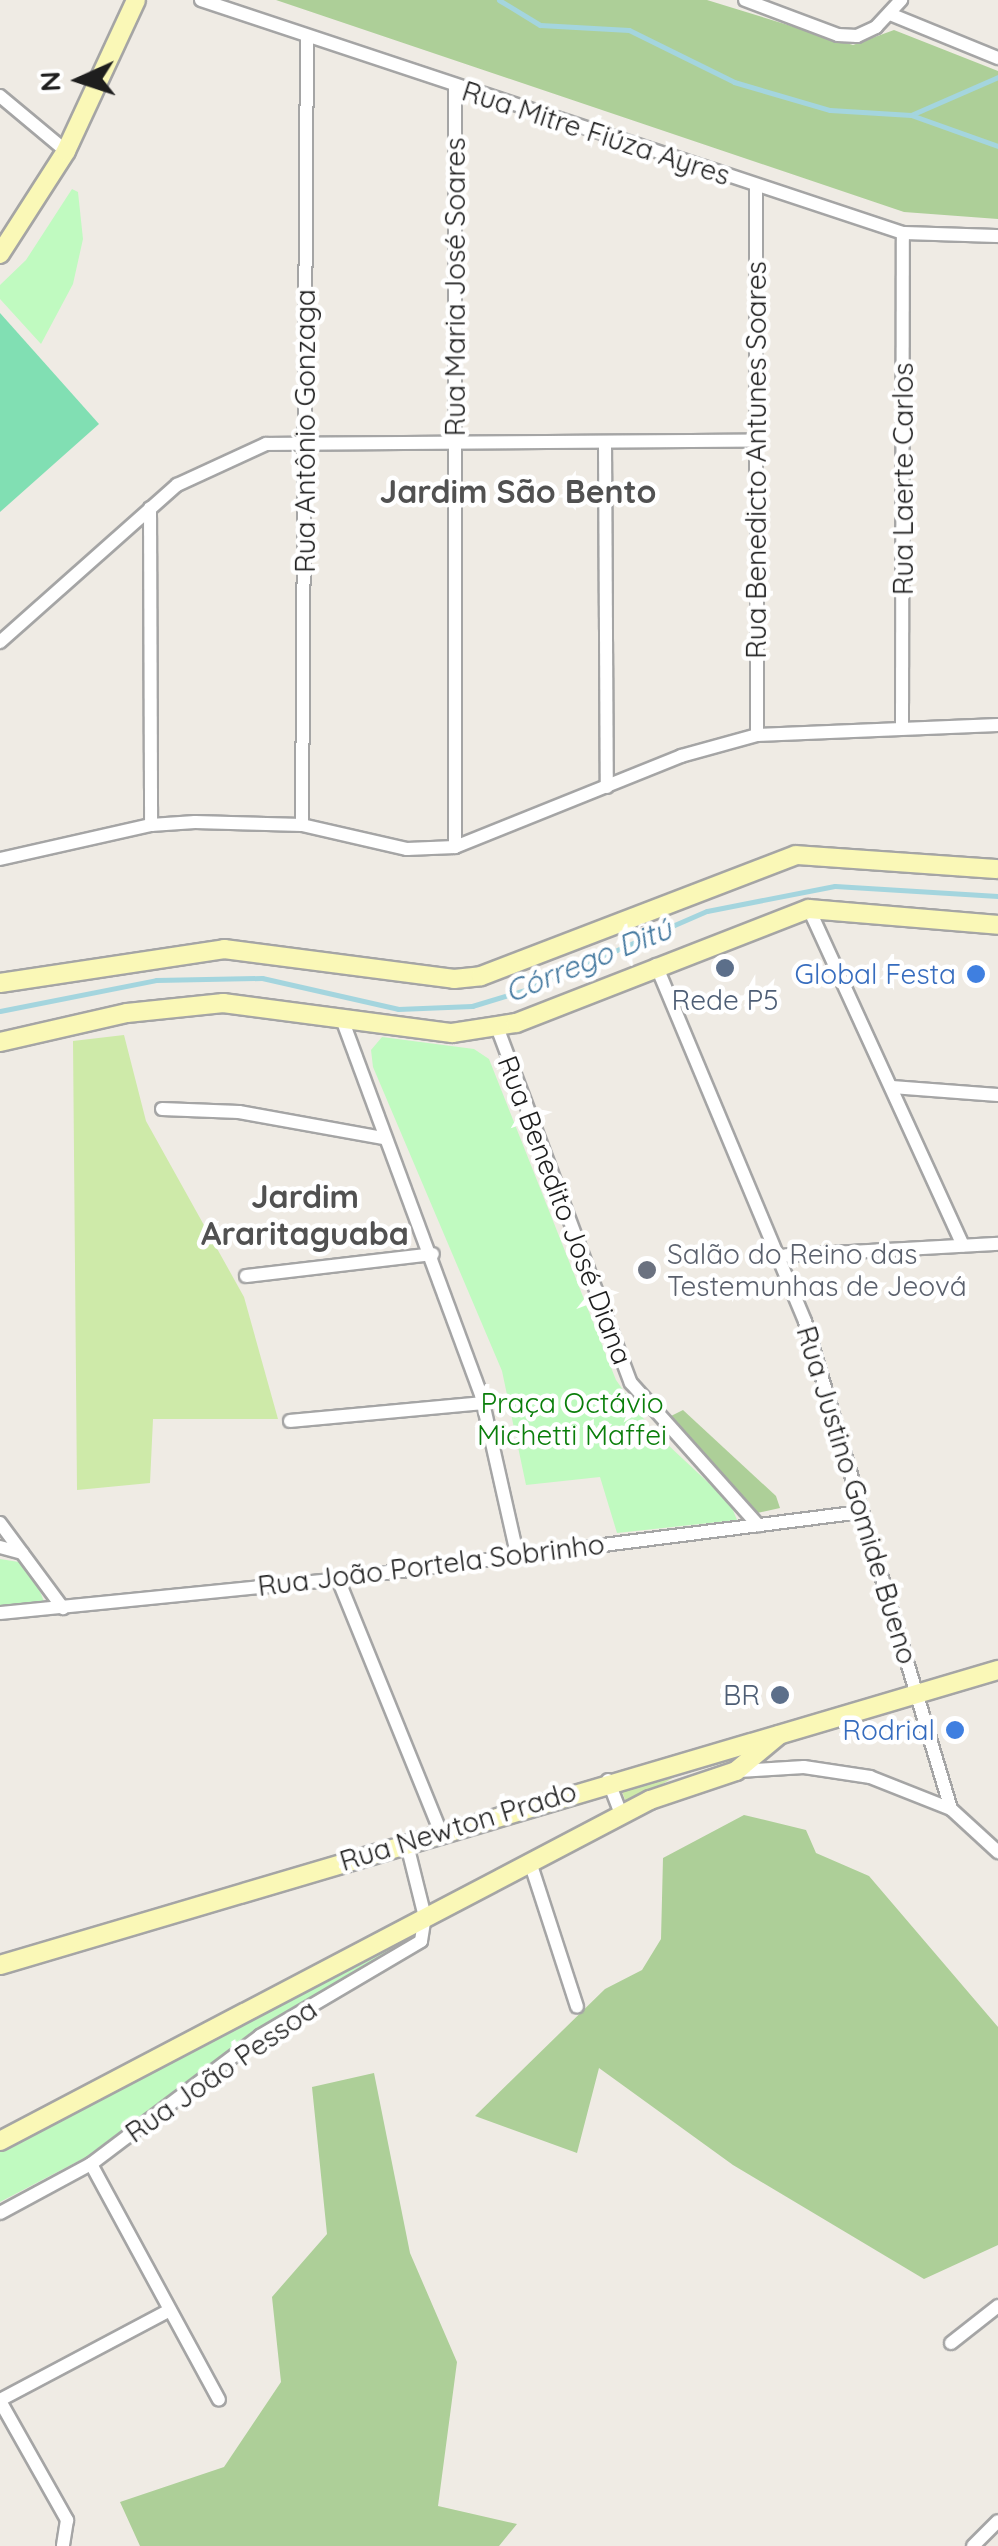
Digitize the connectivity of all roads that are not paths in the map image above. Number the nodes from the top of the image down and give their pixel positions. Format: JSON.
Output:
{"nodes":[{"id":1,"x":136,"y":0,"type":"edge"},
{"id":2,"x":201,"y":0,"type":"edge"},
{"id":3,"x":745,"y":0,"type":"edge"},
{"id":4,"x":901,"y":0,"type":"edge"},
{"id":5,"x":890,"y":14,"type":"junction"},
{"id":6,"x":307,"y":38,"type":"junction"},
{"id":7,"x":998,"y":58,"type":"edge"},
{"id":8,"x":455,"y":87,"type":"junction"},
{"id":9,"x":0,"y":96,"type":"edge"},
{"id":10,"x":66,"y":151,"type":"junction"},
{"id":11,"x":756,"y":185,"type":"junction"},
{"id":12,"x":904,"y":232,"type":"junction"},
{"id":13,"x":998,"y":236,"type":"edge"},
{"id":14,"x":0,"y":254,"type":"edge"},
{"id":15,"x":305,"y":440,"type":"junction"},
{"id":16,"x":756,"y":440,"type":"junction"},
{"id":17,"x":605,"y":443,"type":"junction"},
{"id":18,"x":455,"y":445,"type":"junction"},
{"id":19,"x":150,"y":508,"type":"junction"},
{"id":20,"x":0,"y":642,"type":"edge"},
{"id":21,"x":998,"y":725,"type":"edge"},
{"id":22,"x":902,"y":726,"type":"junction"},
{"id":23,"x":757,"y":735,"type":"junction"},
{"id":24,"x":607,"y":787,"type":"junction"},
{"id":25,"x":150,"y":825,"type":"junction"},
{"id":26,"x":302,"y":825,"type":"junction"},
{"id":27,"x":455,"y":848,"type":"junction"},
{"id":28,"x":0,"y":859,"type":"edge"},
{"id":29,"x":998,"y":870,"type":"edge"},
{"id":30,"x":809,"y":909,"type":"junction"},
{"id":31,"x":998,"y":925,"type":"edge"},
{"id":32,"x":656,"y":965,"type":"junction"},
{"id":33,"x":0,"y":983,"type":"edge"},
{"id":34,"x":342,"y":1018,"type":"junction"},
{"id":35,"x":496,"y":1027,"type":"junction"},
{"id":36,"x":0,"y":1042,"type":"edge"},
{"id":37,"x":892,"y":1087,"type":"junction"},
{"id":38,"x":998,"y":1095,"type":"edge"},
{"id":39,"x":162,"y":1109,"type":"dead end"},
{"id":40,"x":384,"y":1138,"type":"junction"},
{"id":41,"x":998,"y":1244,"type":"edge"},
{"id":42,"x":963,"y":1245,"type":"junction"},
{"id":43,"x":433,"y":1254,"type":"junction"},
{"id":44,"x":780,"y":1256,"type":"junction"},
{"id":45,"x":246,"y":1276,"type":"dead end"},
{"id":46,"x":483,"y":1402,"type":"junction"},
{"id":47,"x":290,"y":1421,"type":"dead end"},
{"id":48,"x":861,"y":1512,"type":"junction"},
{"id":49,"x":0,"y":1523,"type":"edge"},
{"id":50,"x":758,"y":1524,"type":"junction"},
{"id":51,"x":0,"y":1547,"type":"edge"},
{"id":52,"x":22,"y":1553,"type":"junction"},
{"id":53,"x":517,"y":1554,"type":"junction"},
{"id":54,"x":338,"y":1579,"type":"junction"},
{"id":55,"x":63,"y":1608,"type":"junction"},
{"id":56,"x":0,"y":1613,"type":"edge"},
{"id":57,"x":998,"y":1670,"type":"edge"},
{"id":58,"x":918,"y":1692,"type":"junction"},
{"id":59,"x":783,"y":1731,"type":"junction"},
{"id":60,"x":736,"y":1771,"type":"junction"},
{"id":61,"x":608,"y":1780,"type":"junction"},
{"id":62,"x":951,"y":1810,"type":"junction"},
{"id":63,"x":621,"y":1814,"type":"junction"},
{"id":64,"x":440,"y":1830,"type":"junction"},
{"id":65,"x":406,"y":1841,"type":"junction"},
{"id":66,"x":998,"y":1852,"type":"edge"},
{"id":67,"x":530,"y":1862,"type":"junction"},
{"id":68,"x":424,"y":1916,"type":"junction"},
{"id":69,"x":0,"y":1965,"type":"edge"},
{"id":70,"x":576,"y":2007,"type":"dead end"},
{"id":71,"x":0,"y":2140,"type":"edge"},
{"id":72,"x":91,"y":2164,"type":"junction"},
{"id":73,"x":0,"y":2213,"type":"edge"},
{"id":74,"x":998,"y":2306,"type":"edge"},
{"id":75,"x":170,"y":2310,"type":"junction"},
{"id":76,"x":951,"y":2343,"type":"dead end"},
{"id":77,"x":0,"y":2400,"type":"edge"},
{"id":78,"x":219,"y":2400,"type":"dead end"},
{"id":79,"x":998,"y":2522,"type":"edge"},
{"id":80,"x":64,"y":2546,"type":"edge"},
{"id":81,"x":973,"y":2546,"type":"edge"}],
"edges":[{"from":1,"to":10,"type":"street"},
{"from":2,"to":6,"type":"street","name":"Rua Mitre Fiúza Ayres"},
{"from":3,"to":5,"type":"street"},
{"from":4,"to":5,"type":"street"},
{"from":5,"to":7,"type":"street"},
{"from":6,"to":8,"type":"street","name":"Rua Mitre Fiúza Ayres"},
{"from":6,"to":15,"type":"street","name":"Rua Antônio Gonzaga"},
{"from":8,"to":11,"type":"street","name":"Rua Mitre Fiúza Ayres"},
{"from":8,"to":18,"type":"street","name":"Rua Maria José Soares"},
{"from":9,"to":10,"type":"street"},
{"from":10,"to":14,"type":"street"},
{"from":11,"to":12,"type":"street","name":"Rua Mitre Fiúza Ayres"},
{"from":11,"to":16,"type":"street","name":"Rua Benedicto Antunes Soares"},
{"from":12,"to":13,"type":"street","name":"Rua Mitre Fiúza Ayres"},
{"from":12,"to":22,"type":"street","name":"Rua Laerte Carlos"},
{"from":15,"to":18,"type":"street"},
{"from":15,"to":19,"type":"street"},
{"from":15,"to":26,"type":"street","name":"Rua Antônio Gonzaga"},
{"from":16,"to":17,"type":"street"},
{"from":16,"to":23,"type":"street","name":"Rua Benedicto Antunes Soares"},
{"from":17,"to":18,"type":"street"},
{"from":17,"to":24,"type":"street"},
{"from":18,"to":27,"type":"street","name":"Rua Maria José Soares"},
{"from":19,"to":20,"type":"street"},
{"from":19,"to":25,"type":"street"},
{"from":21,"to":22,"type":"street"},
{"from":22,"to":23,"type":"street"},
{"from":23,"to":24,"type":"street"},
{"from":24,"to":27,"type":"street"},
{"from":25,"to":26,"type":"street"},
{"from":25,"to":28,"type":"street"},
{"from":26,"to":27,"type":"street"},
{"from":29,"to":33,"type":"street"},
{"from":30,"to":31,"type":"street"},
{"from":30,"to":32,"type":"street"},
{"from":30,"to":37,"type":"street"},
{"from":32,"to":35,"type":"street"},
{"from":32,"to":44,"type":"street","name":"Rua Justino Gomide Bueno"},
{"from":34,"to":35,"type":"street"},
{"from":34,"to":36,"type":"street"},
{"from":34,"to":40,"type":"street"},
{"from":35,"to":50,"type":"street","name":"Rua Benedito José Diana"},
{"from":37,"to":38,"type":"street"},
{"from":37,"to":42,"type":"street"},
{"from":39,"to":40,"type":"street"},
{"from":40,"to":43,"type":"street"},
{"from":41,"to":42,"type":"street"},
{"from":42,"to":44,"type":"street"},
{"from":43,"to":45,"type":"street"},
{"from":43,"to":46,"type":"street"},
{"from":44,"to":48,"type":"street","name":"Rua Justino Gomide Bueno"},
{"from":46,"to":47,"type":"street"},
{"from":46,"to":53,"type":"street"},
{"from":48,"to":50,"type":"street","name":"Rua João Portela Sobrinho"},
{"from":48,"to":58,"type":"street","name":"Rua Justino Gomide Bueno"},
{"from":49,"to":52,"type":"street"},
{"from":50,"to":53,"type":"street","name":"Rua João Portela Sobrinho"},
{"from":51,"to":52,"type":"street"},
{"from":52,"to":55,"type":"street"},
{"from":53,"to":54,"type":"street","name":"Rua João Portela Sobrinho"},
{"from":54,"to":55,"type":"street","name":"Rua João Portela Sobrinho"},
{"from":54,"to":64,"type":"street"},
{"from":55,"to":56,"type":"street","name":"Rua João Portela Sobrinho"},
{"from":57,"to":58,"type":"street","name":"Rua Newton Prado"},
{"from":58,"to":59,"type":"street","name":"Rua Newton Prado"},
{"from":58,"to":62,"type":"street","name":"Rua Justino Gomide Bueno"},
{"from":59,"to":60,"type":"street"},
{"from":59,"to":61,"type":"street","name":"Rua Newton Prado"},
{"from":60,"to":62,"type":"street"},
{"from":60,"to":63,"type":"street"},
{"from":61,"to":63,"type":"street"},
{"from":61,"to":64,"type":"street","name":"Rua Newton Prado"},
{"from":62,"to":66,"type":"street"},
{"from":63,"to":67,"type":"street"},
{"from":64,"to":65,"type":"street","name":"Rua Newton Prado"},
{"from":65,"to":68,"type":"street"},
{"from":65,"to":69,"type":"street","name":"Rua Newton Prado"},
{"from":67,"to":68,"type":"street"},
{"from":67,"to":70,"type":"street"},
{"from":68,"to":71,"type":"street"},
{"from":68,"to":72,"type":"street","name":"Rua João Pessoa"},
{"from":72,"to":73,"type":"street","name":"Rua João Pessoa"},
{"from":72,"to":75,"type":"street"},
{"from":74,"to":76,"type":"street"},
{"from":75,"to":77,"type":"street"},
{"from":75,"to":78,"type":"street"},
{"from":77,"to":80,"type":"street"},
{"from":79,"to":81,"type":"street"}]}
